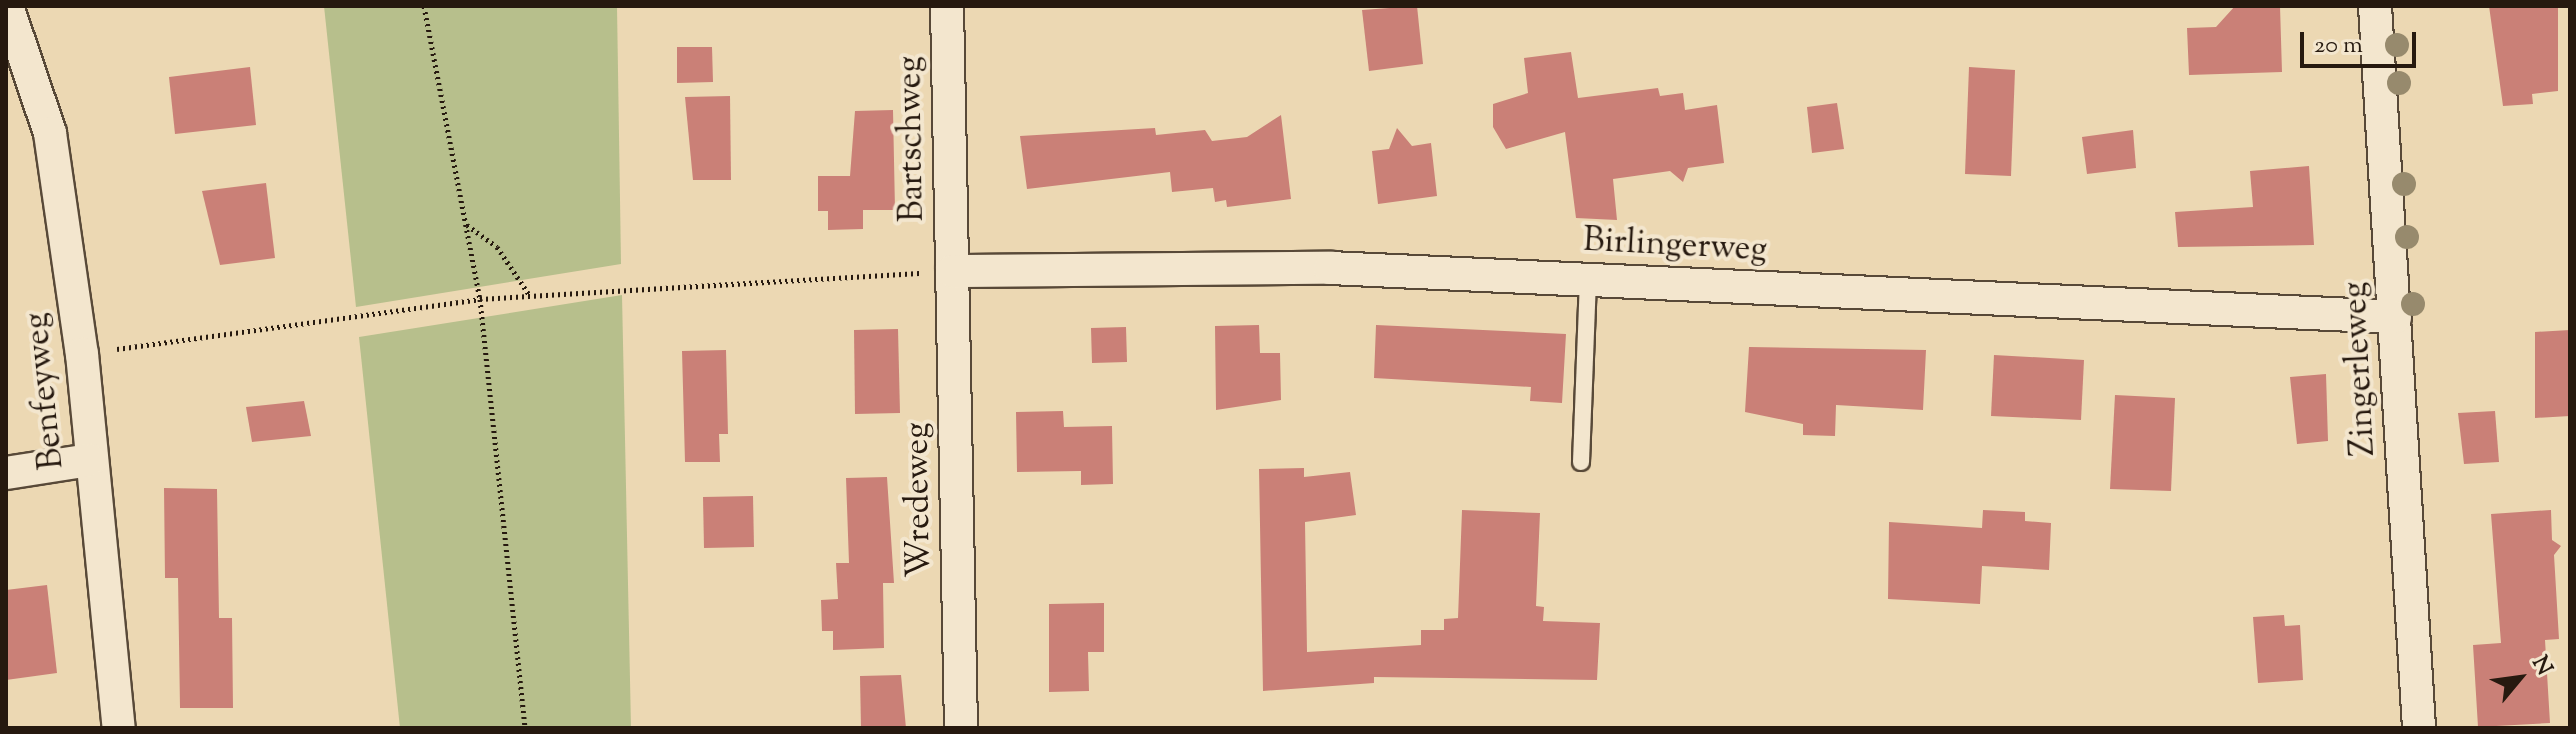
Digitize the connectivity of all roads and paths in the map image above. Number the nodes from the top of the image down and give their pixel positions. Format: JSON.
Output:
{"nodes":[{"id":1,"x":7,"y":6,"type":"edge"},
{"id":2,"x":424,"y":6,"type":"edge"},
{"id":3,"x":947,"y":6,"type":"edge"},
{"id":4,"x":2375,"y":6,"type":"edge"},
{"id":5,"x":466,"y":224,"type":"junction"},
{"id":6,"x":952,"y":271,"type":"junction"},
{"id":7,"x":1588,"y":280,"type":"junction"},
{"id":8,"x":530,"y":296,"type":"junction"},
{"id":9,"x":480,"y":299,"type":"junction"},
{"id":10,"x":2395,"y":317,"type":"junction"},
{"id":11,"x":82,"y":354,"type":"junction"},
{"id":12,"x":90,"y":460,"type":"junction"},
{"id":13,"x":1581,"y":462,"type":"dead end"},
{"id":14,"x":6,"y":473,"type":"edge"},
{"id":15,"x":119,"y":728,"type":"edge"},
{"id":16,"x":525,"y":728,"type":"edge"},
{"id":17,"x":961,"y":728,"type":"edge"},
{"id":18,"x":2419,"y":728,"type":"edge"}],
"edges":[{"from":1,"to":11,"type":"street","name":"Benfeyweg"},
{"from":2,"to":5,"type":"path"},
{"from":3,"to":6,"type":"street","name":"Bartschweg"},
{"from":4,"to":10,"type":"street","name":"Zingerleweg"},
{"from":5,"to":8,"type":"path"},
{"from":5,"to":9,"type":"path"},
{"from":6,"to":7,"type":"street","name":"Birlingerweg"},
{"from":6,"to":8,"type":"path"},
{"from":6,"to":17,"type":"street","name":"Wredeweg"},
{"from":7,"to":10,"type":"street","name":"Birlingerweg"},
{"from":7,"to":13,"type":"lane"},
{"from":8,"to":9,"type":"path"},
{"from":9,"to":11,"type":"path"},
{"from":9,"to":16,"type":"path"},
{"from":10,"to":18,"type":"street","name":"Zingerleweg"},
{"from":11,"to":12,"type":"street","name":"Benfeyweg"},
{"from":12,"to":14,"type":"street"},
{"from":12,"to":15,"type":"street","name":"Benfeyweg"}]}
